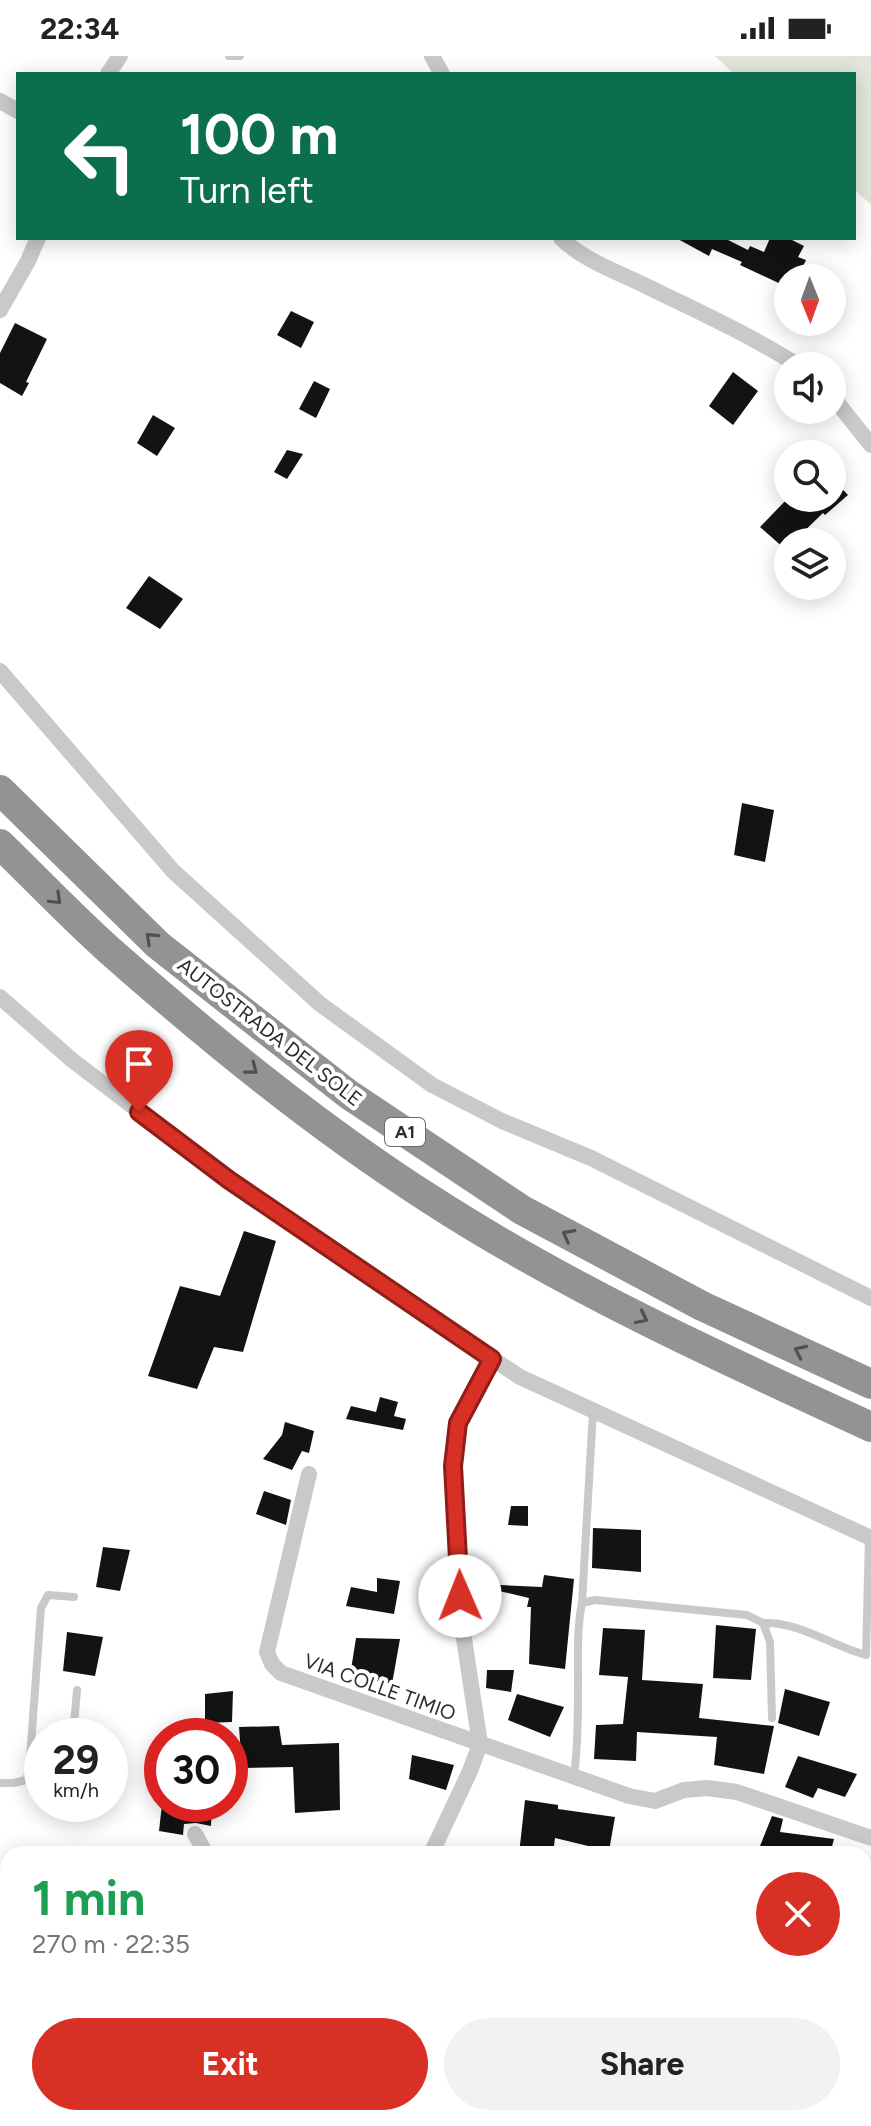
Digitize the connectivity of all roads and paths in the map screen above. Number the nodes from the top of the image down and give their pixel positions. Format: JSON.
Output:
{"nodes":[{"id":1,"x":229,"y":56,"type":"edge"},
{"id":2,"x":240,"y":56,"type":"edge"},
{"id":3,"x":37,"y":240,"type":"edge"},
{"id":4,"x":563,"y":240,"type":"edge"},
{"id":5,"x":0,"y":310,"type":"edge"},
{"id":6,"x":777,"y":352,"type":"edge"},
{"id":7,"x":846,"y":414,"type":"edge"},
{"id":8,"x":871,"y":445,"type":"edge"},
{"id":9,"x":0,"y":671,"type":"edge"},
{"id":10,"x":0,"y":790,"type":"edge"},
{"id":11,"x":0,"y":844,"type":"edge"},
{"id":12,"x":0,"y":997,"type":"edge"},
{"id":13,"x":871,"y":1298,"type":"edge"},
{"id":14,"x":492,"y":1359,"type":"junction"},
{"id":15,"x":871,"y":1384,"type":"edge"},
{"id":16,"x":593,"y":1410,"type":"junction"},
{"id":17,"x":871,"y":1427,"type":"edge"},
{"id":18,"x":309,"y":1474,"type":"dead end"},
{"id":19,"x":870,"y":1537,"type":"edge"},
{"id":20,"x":74,"y":1597,"type":"dead end"},
{"id":21,"x":582,"y":1603,"type":"junction"},
{"id":22,"x":763,"y":1623,"type":"junction"},
{"id":23,"x":77,"y":1690,"type":"dead end"},
{"id":24,"x":33,"y":1718,"type":"edge"},
{"id":25,"x":75,"y":1718,"type":"edge"},
{"id":26,"x":772,"y":1718,"type":"dead end"},
{"id":27,"x":480,"y":1744,"type":"junction"},
{"id":28,"x":574,"y":1777,"type":"junction"},
{"id":29,"x":24,"y":1780,"type":"edge"},
{"id":30,"x":0,"y":1783,"type":"edge"},
{"id":31,"x":195,"y":1834,"type":"dead end"},
{"id":32,"x":871,"y":1838,"type":"edge"},
{"id":33,"x":202,"y":1846,"type":"edge"},
{"id":34,"x":435,"y":1846,"type":"edge"}],
"edges":[{"from":1,"to":2,"type":"lane"},
{"from":3,"to":5,"type":"street"},
{"from":4,"to":6,"type":"street"},
{"from":7,"to":8,"type":"street"},
{"from":9,"to":13,"type":"street"},
{"from":15,"to":10,"type":"highway","name":"AUTOSTRADA DEL SOLE","number":"A1","one_way":true},
{"from":11,"to":17,"type":"highway","name":"AUTOSTRADA DEL SOLE","number":"A1","one_way":true},
{"from":12,"to":14,"type":"street"},
{"from":14,"to":16,"type":"street"},
{"from":14,"to":27,"type":"street","name":"VIA COLLE TIMIO"},
{"from":16,"to":19,"type":"street"},
{"from":16,"to":21,"type":"lane"},
{"from":18,"to":27,"type":"street","name":"VIA COLLE TIMIO"},
{"from":19,"to":22,"type":"lane"},
{"from":20,"to":24,"type":"lane"},
{"from":21,"to":22,"type":"lane"},
{"from":21,"to":28,"type":"lane"},
{"from":22,"to":26,"type":"lane"},
{"from":23,"to":25,"type":"lane"},
{"from":27,"to":28,"type":"street","name":"VIA COLLE TIMIO"},
{"from":27,"to":34,"type":"street"},
{"from":28,"to":32,"type":"street","name":"VIA COLLE TIMIO"},
{"from":29,"to":30,"type":"lane"},
{"from":31,"to":33,"type":"street"}]}
